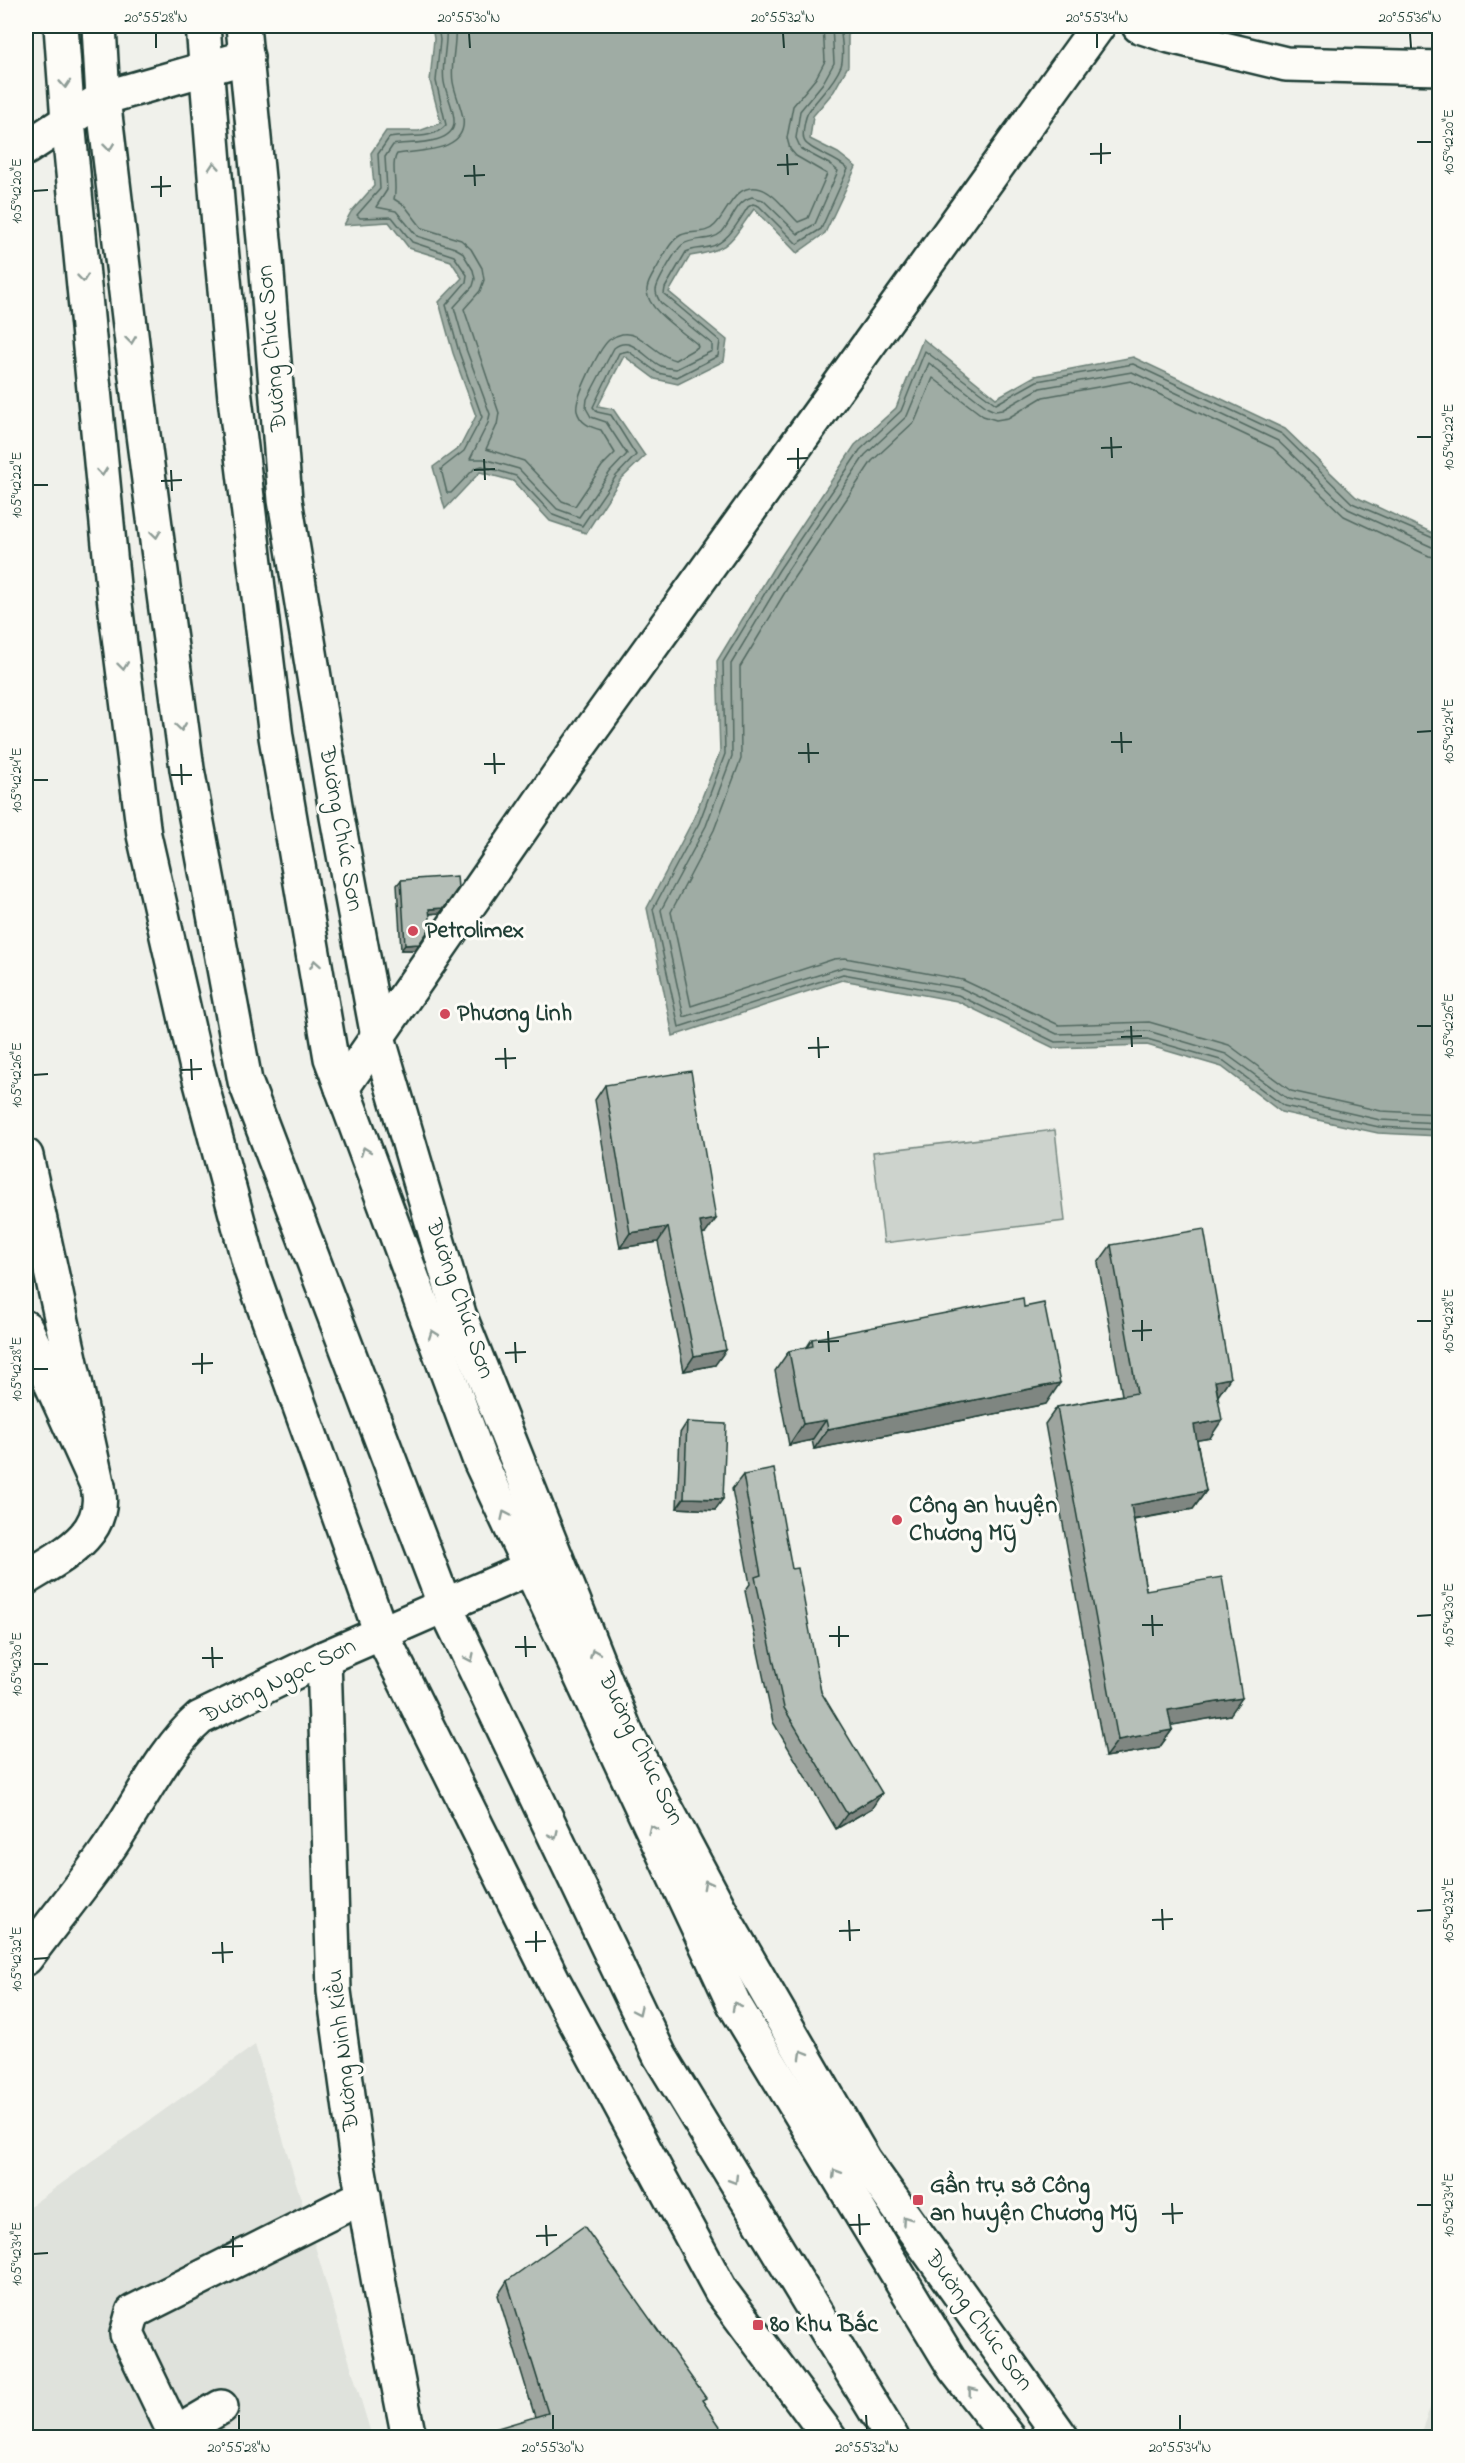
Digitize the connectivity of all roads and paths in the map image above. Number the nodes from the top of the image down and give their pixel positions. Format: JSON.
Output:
{"nodes":[{"id":1,"x":61,"y":26,"type":"edge"},
{"id":2,"x":99,"y":26,"type":"edge"},
{"id":3,"x":203,"y":26,"type":"edge"},
{"id":4,"x":1098,"y":26,"type":"edge"},
{"id":5,"x":1139,"y":26,"type":"edge"},
{"id":6,"x":245,"y":41,"type":"edge"},
{"id":7,"x":206,"y":68,"type":"junction"},
{"id":8,"x":1440,"y":68,"type":"edge"},
{"id":9,"x":104,"y":98,"type":"junction"},
{"id":10,"x":68,"y":121,"type":"junction"},
{"id":11,"x":26,"y":148,"type":"edge"},
{"id":12,"x":378,"y":1037,"type":"junction"},
{"id":13,"x":342,"y":1088,"type":"junction"},
{"id":14,"x":26,"y":1156,"type":"edge"},
{"id":15,"x":26,"y":1328,"type":"edge"},
{"id":16,"x":98,"y":1487,"type":"junction"},
{"id":17,"x":530,"y":1568,"type":"junction"},
{"id":18,"x":26,"y":1578,"type":"edge"},
{"id":19,"x":445,"y":1606,"type":"junction"},
{"id":20,"x":381,"y":1633,"type":"junction"},
{"id":21,"x":324,"y":1658,"type":"junction"},
{"id":22,"x":26,"y":1958,"type":"edge"},
{"id":23,"x":364,"y":2196,"type":"junction"},
{"id":24,"x":221,"y":2407,"type":"dead end"},
{"id":25,"x":176,"y":2436,"type":"edge"},
{"id":26,"x":409,"y":2438,"type":"edge"},
{"id":27,"x":830,"y":2438,"type":"edge"},
{"id":28,"x":892,"y":2438,"type":"edge"},
{"id":29,"x":1009,"y":2438,"type":"edge"},
{"id":30,"x":1062,"y":2438,"type":"edge"}],
"edges":[{"from":1,"to":10,"type":"main road","one_way":true},
{"from":2,"to":9,"type":"main road"},
{"from":3,"to":7,"type":"main road","name":"Đường Chúc Sơn"},
{"from":4,"to":12,"type":"main road"},
{"from":5,"to":8,"type":"main road"},
{"from":6,"to":7,"type":"main road"},
{"from":6,"to":12,"type":"main road","name":"Đường Chúc Sơn"},
{"from":7,"to":9,"type":"main road"},
{"from":13,"to":7,"type":"main road","name":"Đường Chúc Sơn","one_way":true},
{"from":9,"to":10,"type":"main road"},
{"from":9,"to":19,"type":"main road","one_way":true},
{"from":10,"to":11,"type":"main road"},
{"from":10,"to":20,"type":"main road","one_way":true},
{"from":12,"to":13,"type":"main road"},
{"from":30,"to":12,"type":"main road","name":"Đường Chúc Sơn","one_way":true},
{"from":17,"to":13,"type":"main road","name":"Đường Chúc Sơn","one_way":true},
{"from":14,"to":16,"type":"main road"},
{"from":15,"to":16,"type":"main road"},
{"from":16,"to":18,"type":"main road"},
{"from":17,"to":19,"type":"main road","name":"Đường Ngọc Sơn"},
{"from":29,"to":17,"type":"main road","name":"Đường Chúc Sơn","one_way":true},
{"from":19,"to":20,"type":"main road","name":"Đường Ngọc Sơn"},
{"from":19,"to":28,"type":"main road","one_way":true},
{"from":20,"to":21,"type":"main road","name":"Đường Ngọc Sơn"},
{"from":20,"to":27,"type":"main road"},
{"from":21,"to":22,"type":"main road","name":"Đường Ngọc Sơn"},
{"from":21,"to":23,"type":"main road","name":"Đường Ninh Kiều"},
{"from":23,"to":25,"type":"main road"},
{"from":23,"to":26,"type":"main road","name":"Đường Ninh Kiều"},
{"from":24,"to":25,"type":"main road"}]}
